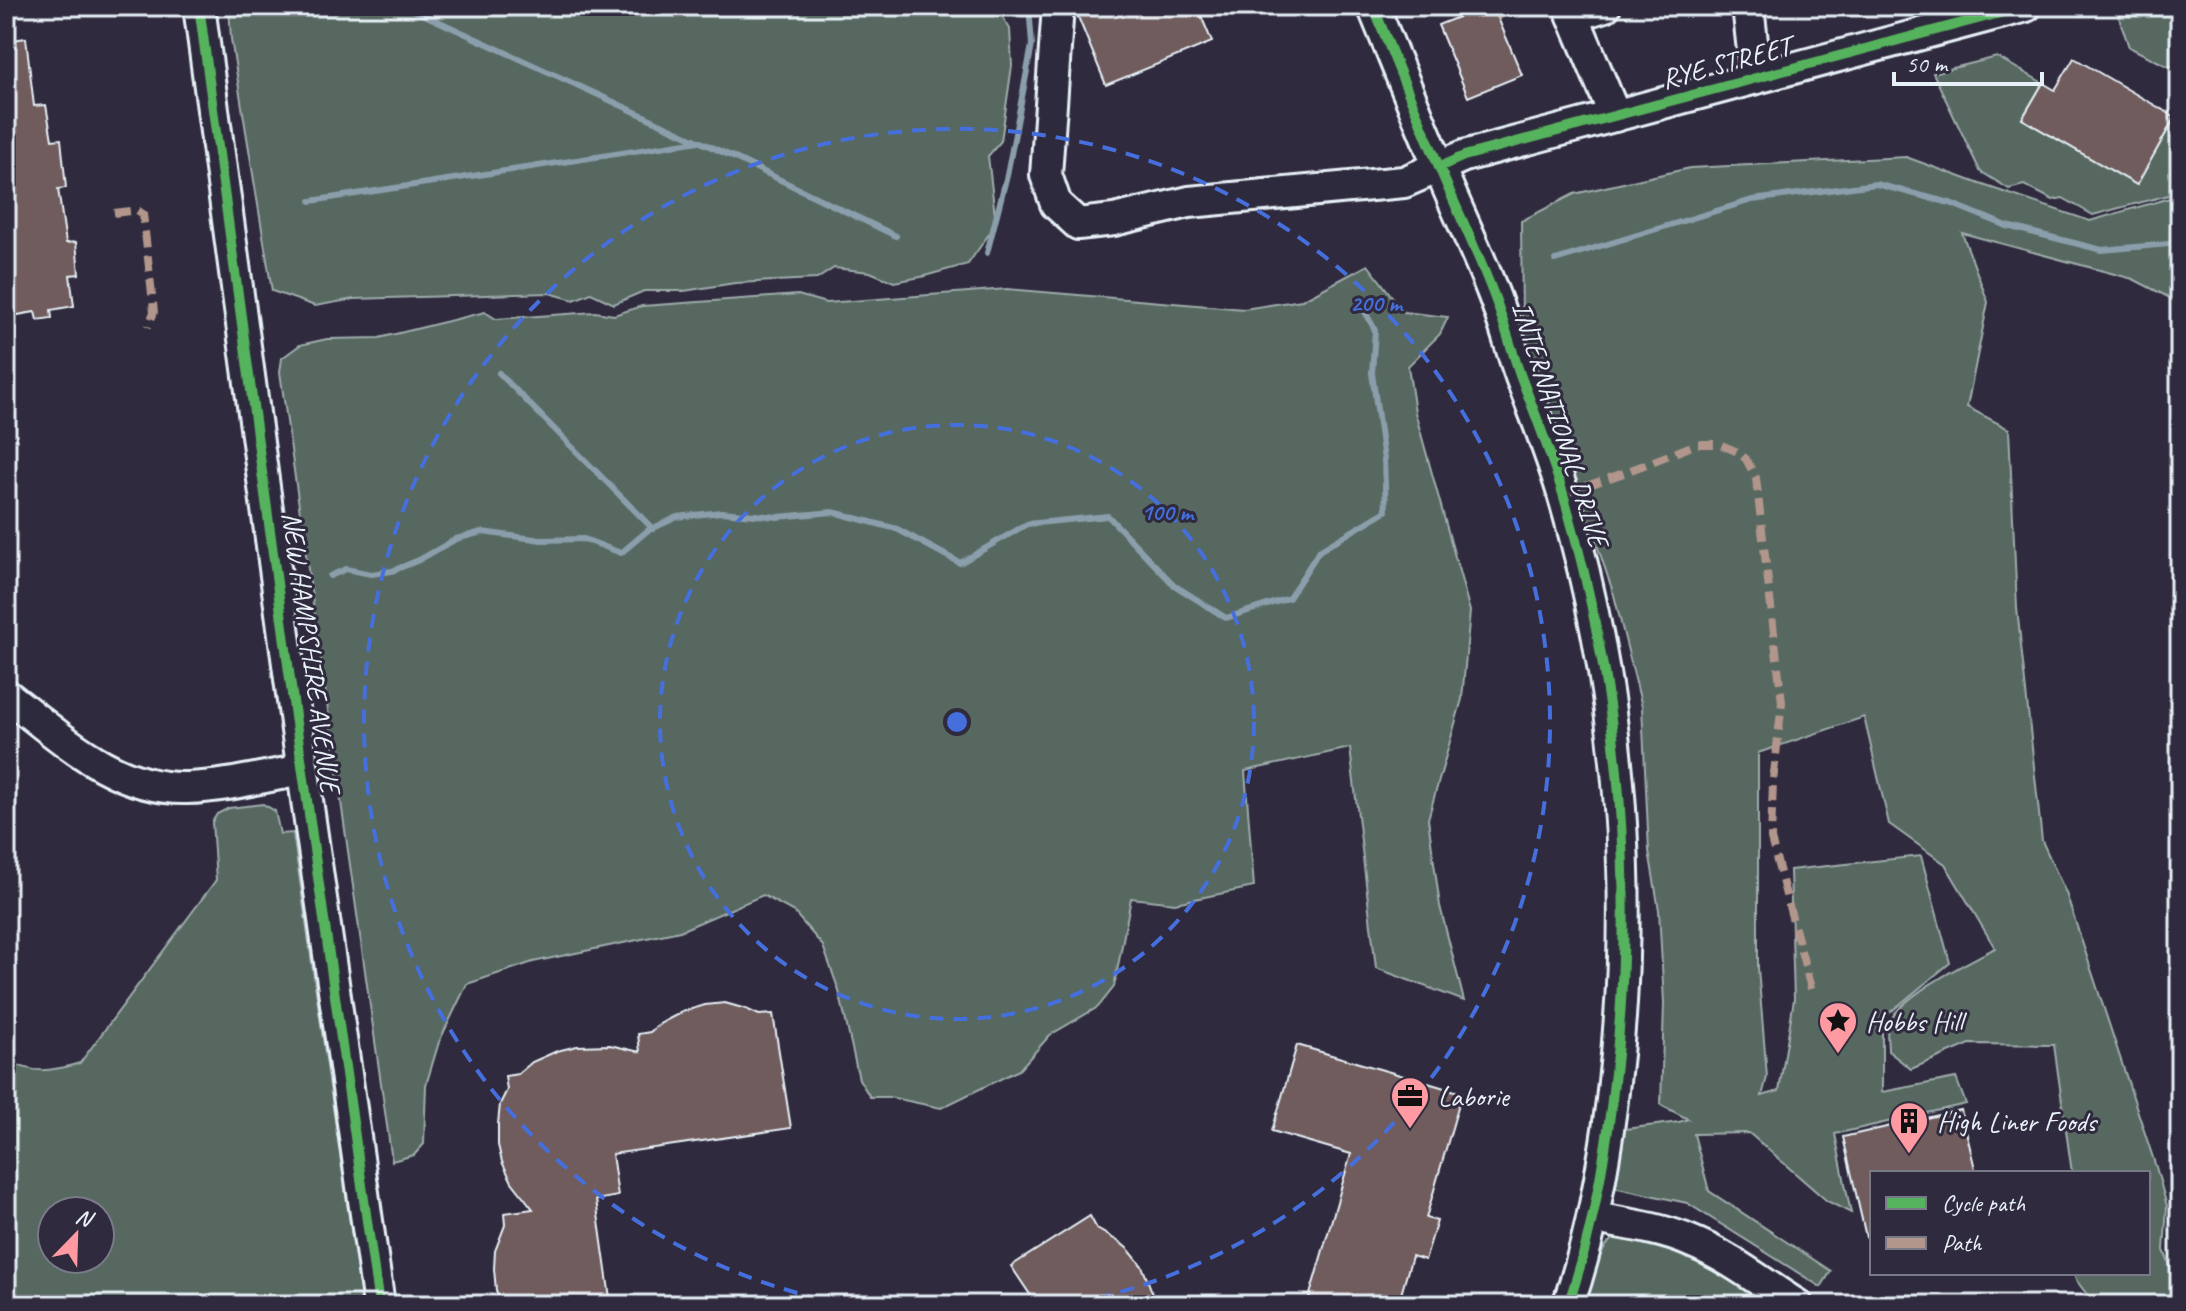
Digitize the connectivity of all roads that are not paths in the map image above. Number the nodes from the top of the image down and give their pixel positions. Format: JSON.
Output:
{"nodes":[{"id":1,"x":199,"y":6,"type":"edge"},
{"id":2,"x":1058,"y":6,"type":"edge"},
{"id":3,"x":1373,"y":6,"type":"edge"},
{"id":4,"x":1605,"y":6,"type":"edge"},
{"id":5,"x":2026,"y":6,"type":"edge"},
{"id":6,"x":1751,"y":7,"type":"edge"},
{"id":7,"x":1571,"y":11,"type":"edge"},
{"id":8,"x":1756,"y":78,"type":"junction"},
{"id":9,"x":1615,"y":116,"type":"junction"},
{"id":10,"x":1439,"y":167,"type":"junction"},
{"id":11,"x":6,"y":695,"type":"edge"},
{"id":12,"x":303,"y":770,"type":"junction"},
{"id":13,"x":1594,"y":1218,"type":"junction"},
{"id":14,"x":379,"y":1305,"type":"edge"},
{"id":15,"x":1568,"y":1305,"type":"edge"},
{"id":16,"x":1797,"y":1305,"type":"edge"}],
"edges":[{"from":1,"to":12,"type":"street","name":"NEW HAMPSHIRE AVENUE"},
{"from":2,"to":10,"type":"street","name":"RYE STREET"},
{"from":3,"to":10,"type":"street","name":"INTERNATIONAL DRIVE"},
{"from":4,"to":7,"type":"street"},
{"from":5,"to":8,"type":"street","name":"RYE STREET"},
{"from":6,"to":8,"type":"street"},
{"from":7,"to":9,"type":"street"},
{"from":8,"to":9,"type":"street","name":"RYE STREET"},
{"from":9,"to":10,"type":"street","name":"RYE STREET"},
{"from":10,"to":13,"type":"street","name":"INTERNATIONAL DRIVE"},
{"from":11,"to":12,"type":"street"},
{"from":12,"to":14,"type":"street","name":"NEW HAMPSHIRE AVENUE"},
{"from":13,"to":15,"type":"street","name":"INTERNATIONAL DRIVE"},
{"from":13,"to":16,"type":"street"}]}
